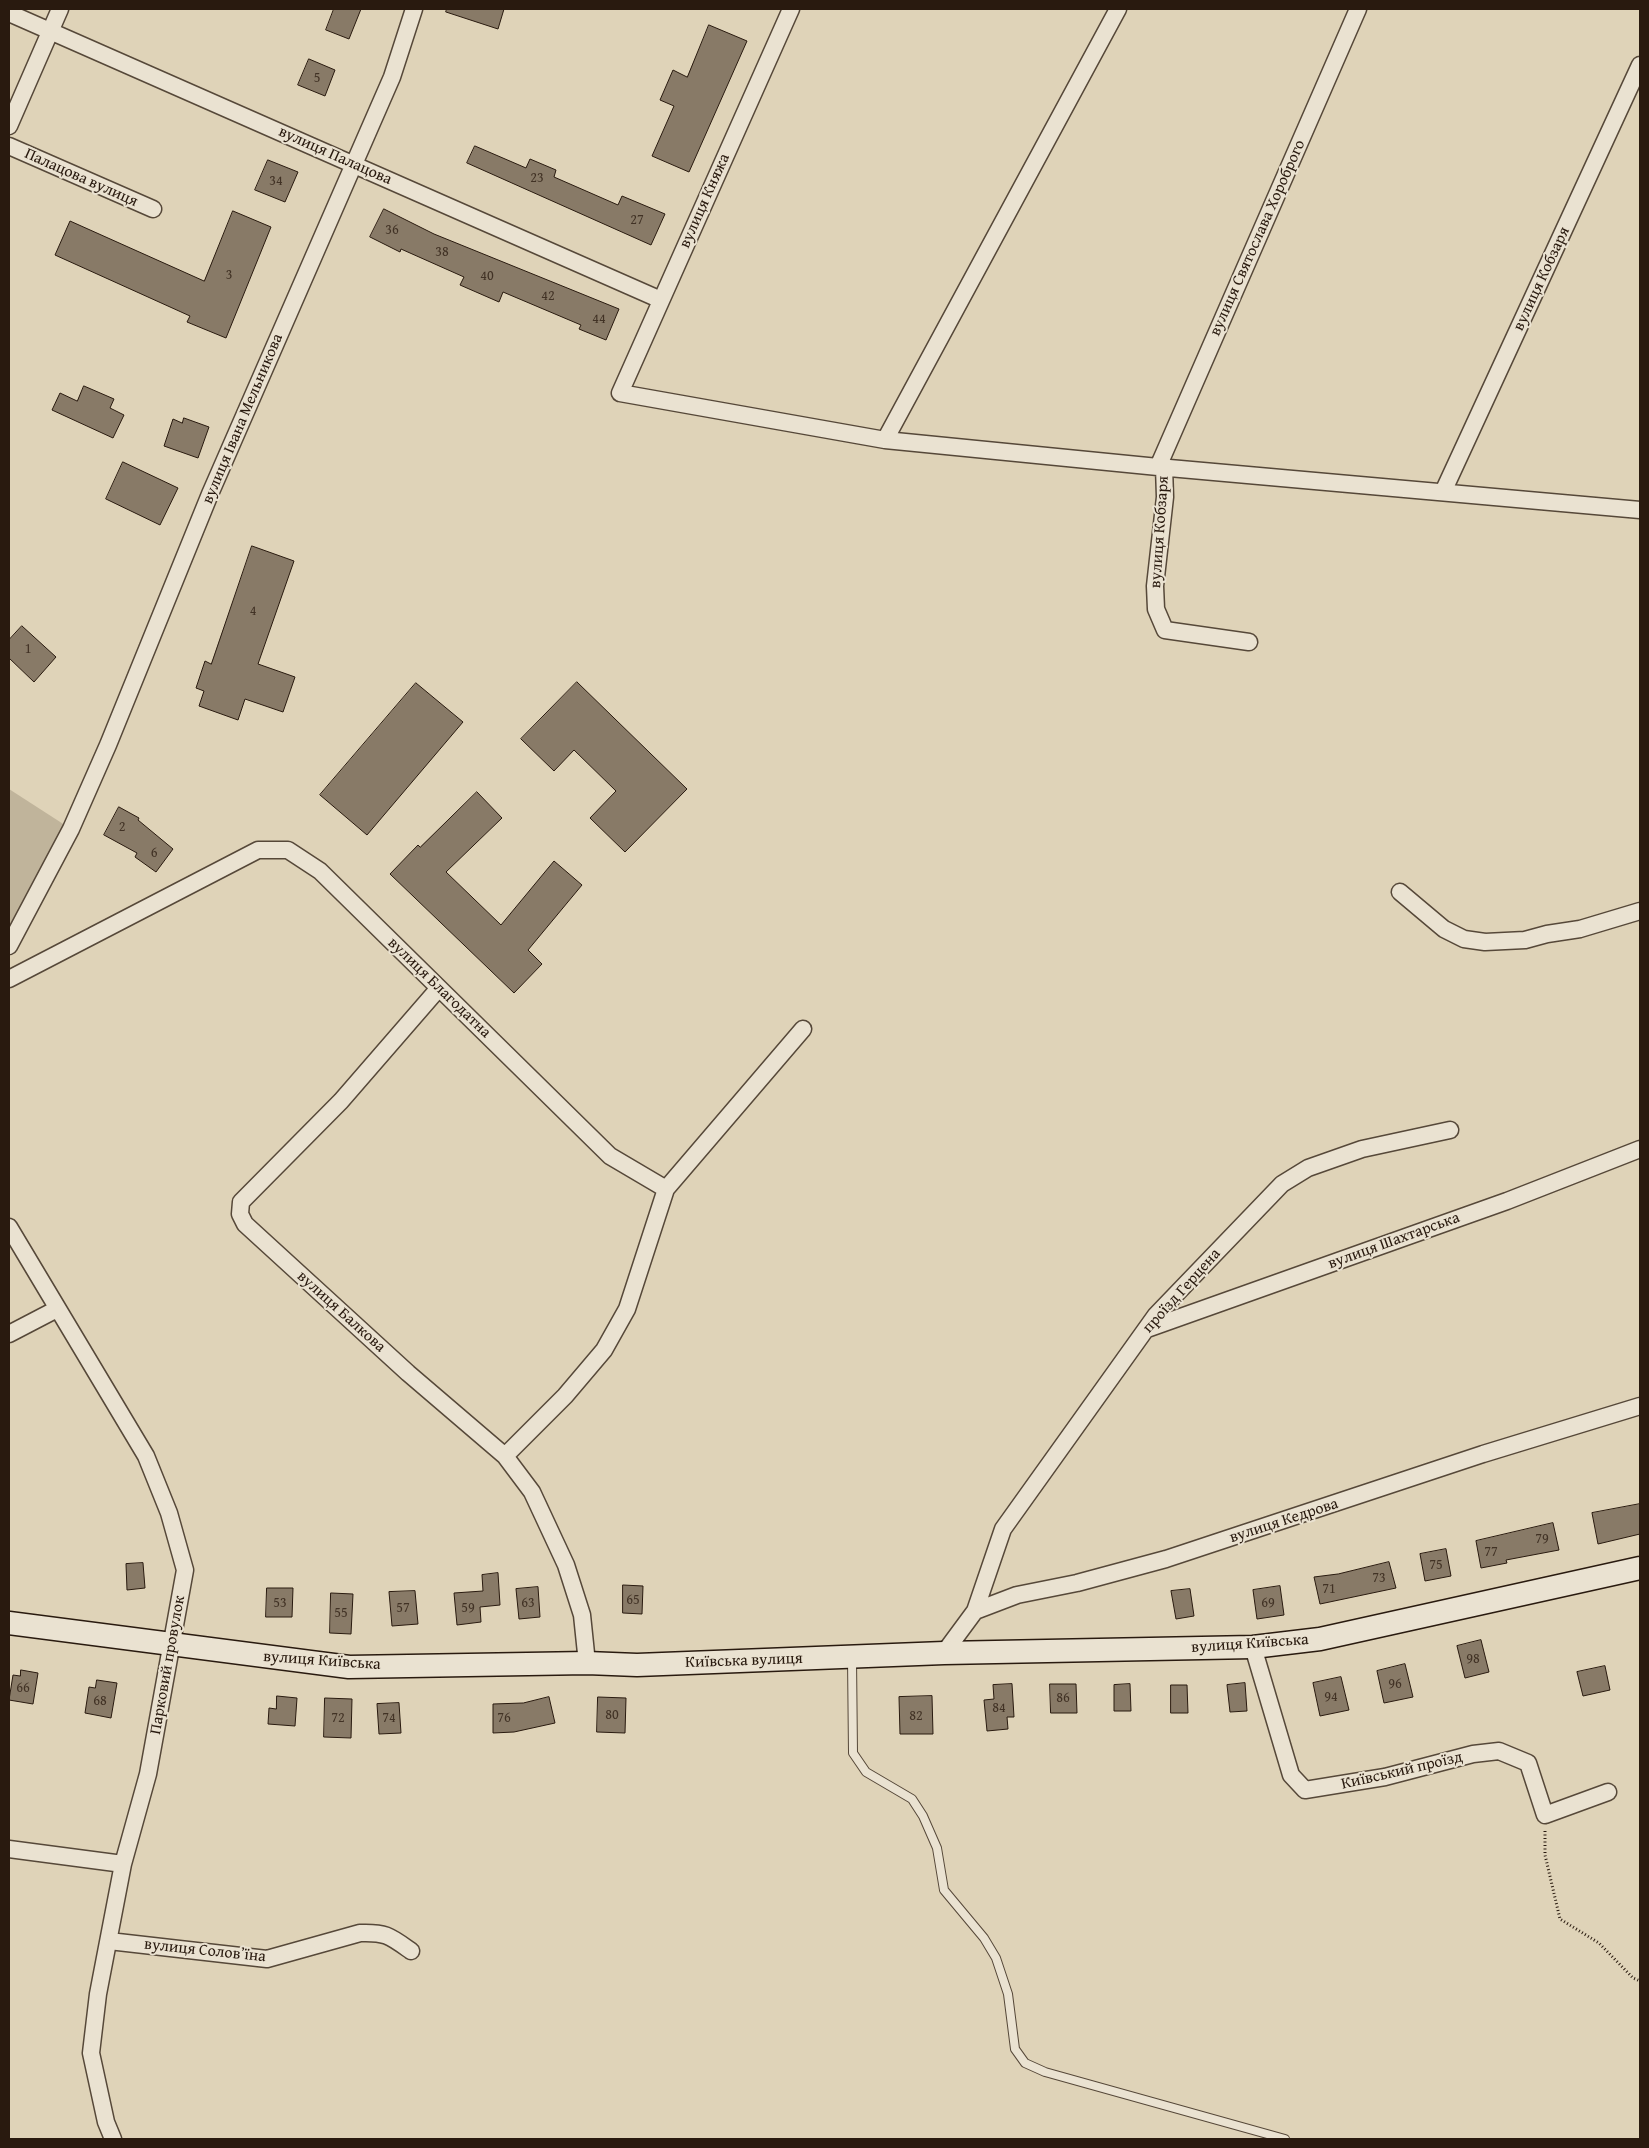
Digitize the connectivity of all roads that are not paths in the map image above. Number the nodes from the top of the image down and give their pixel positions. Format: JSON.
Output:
{"nodes":[{"id":1,"x":60,"y":9,"type":"edge"},
{"id":2,"x":414,"y":9,"type":"edge"},
{"id":3,"x":791,"y":9,"type":"edge"},
{"id":4,"x":1118,"y":9,"type":"edge"},
{"id":5,"x":1358,"y":9,"type":"edge"},
{"id":6,"x":9,"y":13,"type":"edge"},
{"id":7,"x":50,"y":30,"type":"junction"},
{"id":8,"x":1640,"y":66,"type":"edge"},
{"id":9,"x":9,"y":126,"type":"edge"},
{"id":10,"x":9,"y":146,"type":"edge"},
{"id":11,"x":352,"y":164,"type":"junction"},
{"id":12,"x":153,"y":209,"type":"dead end"},
{"id":13,"x":661,"y":300,"type":"junction"},
{"id":14,"x":885,"y":440,"type":"junction"},
{"id":15,"x":1161,"y":467,"type":"junction"},
{"id":16,"x":1444,"y":492,"type":"junction"},
{"id":17,"x":1640,"y":510,"type":"edge"},
{"id":18,"x":1249,"y":642,"type":"dead end"},
{"id":19,"x":1400,"y":892,"type":"dead end"},
{"id":20,"x":1640,"y":911,"type":"edge"},
{"id":21,"x":9,"y":946,"type":"edge"},
{"id":22,"x":9,"y":979,"type":"edge"},
{"id":23,"x":439,"y":988,"type":"junction"},
{"id":24,"x":803,"y":1029,"type":"dead end"},
{"id":25,"x":1450,"y":1130,"type":"dead end"},
{"id":26,"x":1640,"y":1149,"type":"edge"},
{"id":27,"x":666,"y":1189,"type":"junction"},
{"id":28,"x":9,"y":1227,"type":"edge"},
{"id":29,"x":57,"y":1309,"type":"junction"},
{"id":30,"x":1147,"y":1329,"type":"junction"},
{"id":31,"x":9,"y":1334,"type":"edge"},
{"id":32,"x":1640,"y":1406,"type":"edge"},
{"id":33,"x":504,"y":1456,"type":"junction"},
{"id":34,"x":1640,"y":1568,"type":"edge"},
{"id":35,"x":974,"y":1611,"type":"junction"},
{"id":36,"x":9,"y":1623,"type":"edge"},
{"id":37,"x":172,"y":1646,"type":"junction"},
{"id":38,"x":1253,"y":1647,"type":"junction"},
{"id":39,"x":944,"y":1653,"type":"junction"},
{"id":40,"x":852,"y":1658,"type":"junction"},
{"id":41,"x":587,"y":1663,"type":"junction"},
{"id":42,"x":637,"y":1665,"type":"joint"},
{"id":43,"x":1608,"y":1792,"type":"dead end"},
{"id":44,"x":9,"y":1849,"type":"edge"},
{"id":45,"x":123,"y":1864,"type":"junction"},
{"id":46,"x":109,"y":1941,"type":"junction"},
{"id":47,"x":411,"y":1951,"type":"dead end"},
{"id":48,"x":113,"y":2139,"type":"edge"},
{"id":49,"x":1285,"y":2139,"type":"edge"}],
"edges":[{"from":1,"to":7,"type":"street"},
{"from":2,"to":11,"type":"street","name":"вулиця Івана Мельникова"},
{"from":3,"to":13,"type":"street","name":"вулиця Княжа"},
{"from":4,"to":14,"type":"street"},
{"from":5,"to":15,"type":"street","name":"вулиця Святослава Хороброго"},
{"from":6,"to":7,"type":"street","name":"вулиця Палацова"},
{"from":7,"to":9,"type":"street"},
{"from":7,"to":11,"type":"street","name":"вулиця Палацова"},
{"from":8,"to":16,"type":"street","name":"вулиця Кобзаря"},
{"from":10,"to":12,"type":"street","name":"Палацова вулиця"},
{"from":11,"to":13,"type":"street","name":"вулиця Палацова"},
{"from":11,"to":21,"type":"street","name":"вулиця Івана Мельникова"},
{"from":13,"to":14,"type":"street","name":"вулиця Княжа"},
{"from":14,"to":15,"type":"street"},
{"from":15,"to":16,"type":"street"},
{"from":15,"to":18,"type":"street","name":"вулиця Кобзаря"},
{"from":16,"to":17,"type":"street"},
{"from":19,"to":20,"type":"street"},
{"from":22,"to":23,"type":"street","name":"вулиця Благодатна"},
{"from":23,"to":27,"type":"street","name":"вулиця Благодатна"},
{"from":23,"to":33,"type":"street","name":"вулиця Балкова"},
{"from":24,"to":27,"type":"street"},
{"from":25,"to":30,"type":"street","name":"проїзд Герцена"},
{"from":26,"to":30,"type":"street","name":"вулиця Шахтарська"},
{"from":27,"to":33,"type":"street"},
{"from":28,"to":29,"type":"street","name":"Парковий провулок"},
{"from":29,"to":31,"type":"street"},
{"from":29,"to":37,"type":"street","name":"Парковий провулок"},
{"from":30,"to":35,"type":"street","name":"проїзд Герцена"},
{"from":32,"to":35,"type":"street","name":"вулиця Кедрова"},
{"from":33,"to":41,"type":"street","name":"вулиця Балкова"},
{"from":34,"to":38,"type":"main road","name":"вулиця Київська"},
{"from":35,"to":39,"type":"street"},
{"from":36,"to":37,"type":"main road","name":"вулиця Київська"},
{"from":37,"to":41,"type":"main road","name":"вулиця Київська"},
{"from":37,"to":45,"type":"street","name":"Парковий провулок"},
{"from":38,"to":39,"type":"main road","name":"вулиця Київська"},
{"from":38,"to":43,"type":"street","name":"Київський проїзд"},
{"from":39,"to":40,"type":"main road","name":"вулиця Київська"},
{"from":40,"to":42,"type":"main road","name":"Київська вулиця"},
{"from":40,"to":49,"type":"lane"},
{"from":41,"to":42,"type":"main road","name":"вулиця Київська"},
{"from":44,"to":45,"type":"street"},
{"from":45,"to":46,"type":"street","name":"Парковий провулок"},
{"from":46,"to":47,"type":"street","name":"вулиця Соловʼїна"},
{"from":46,"to":48,"type":"street","name":"Парковий провулок"}]}
